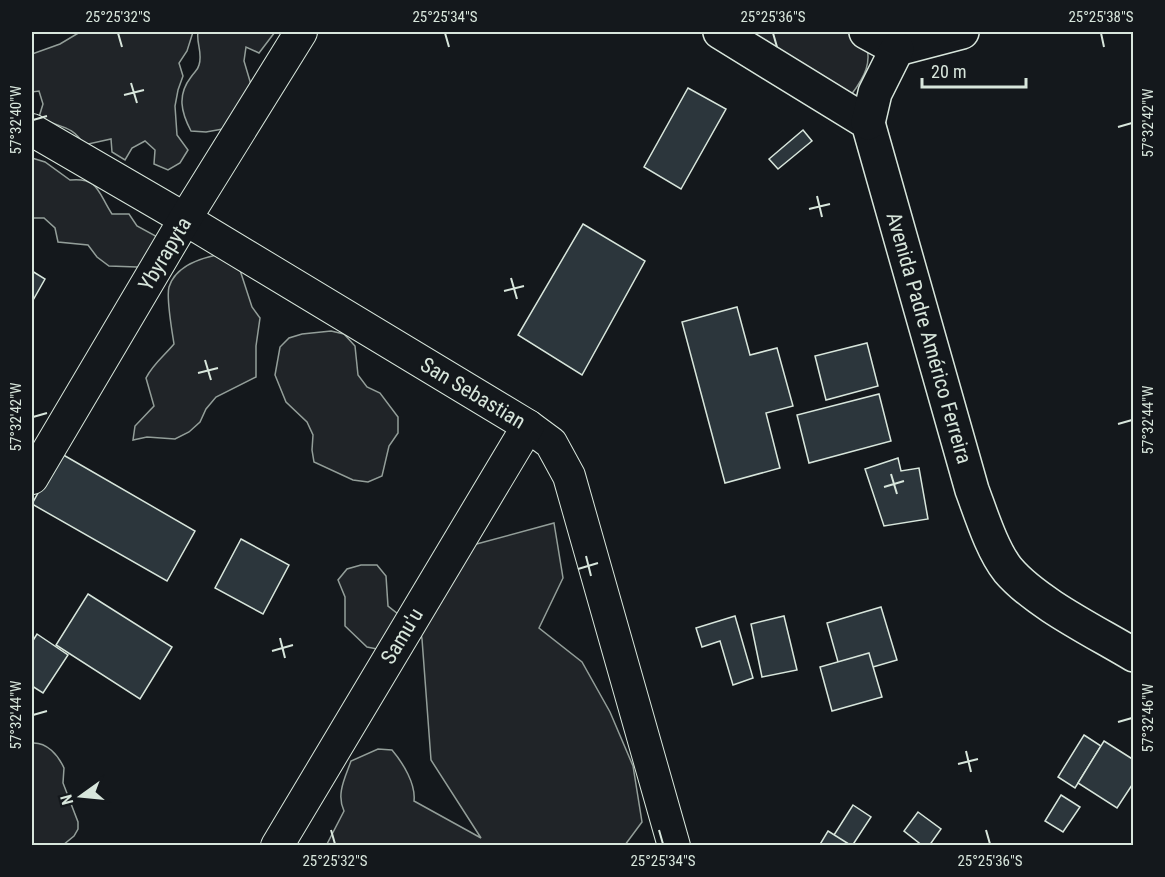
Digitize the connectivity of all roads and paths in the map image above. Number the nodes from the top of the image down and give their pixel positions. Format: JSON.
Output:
{"nodes":[{"id":1,"x":301,"y":32,"type":"edge"},
{"id":2,"x":720,"y":32,"type":"edge"},
{"id":3,"x":866,"y":32,"type":"edge"},
{"id":4,"x":962,"y":32,"type":"edge"},
{"id":5,"x":897,"y":49,"type":"junction"},
{"id":6,"x":868,"y":123,"type":"junction"},
{"id":7,"x":32,"y":130,"type":"edge"},
{"id":8,"x":185,"y":219,"type":"junction"},
{"id":9,"x":528,"y":426,"type":"junction"},
{"id":10,"x":32,"y":478,"type":"edge"},
{"id":11,"x":1134,"y":655,"type":"edge"},
{"id":12,"x":277,"y":846,"type":"edge"},
{"id":13,"x":674,"y":846,"type":"edge"}],
"edges":[{"from":1,"to":8,"type":"street","name":"Ybyrapyta"},
{"from":2,"to":6,"type":"street"},
{"from":3,"to":5,"type":"street"},
{"from":4,"to":5,"type":"street"},
{"from":5,"to":6,"type":"street"},
{"from":6,"to":11,"type":"street","name":"Avenida Padre Américo Ferreira"},
{"from":7,"to":8,"type":"street","name":"San Sebastian"},
{"from":8,"to":9,"type":"street","name":"San Sebastian"},
{"from":8,"to":10,"type":"street","name":"Ybyrapyta"},
{"from":9,"to":12,"type":"street","name":"Samu'u"},
{"from":9,"to":13,"type":"street","name":"San Sebastian"}]}
